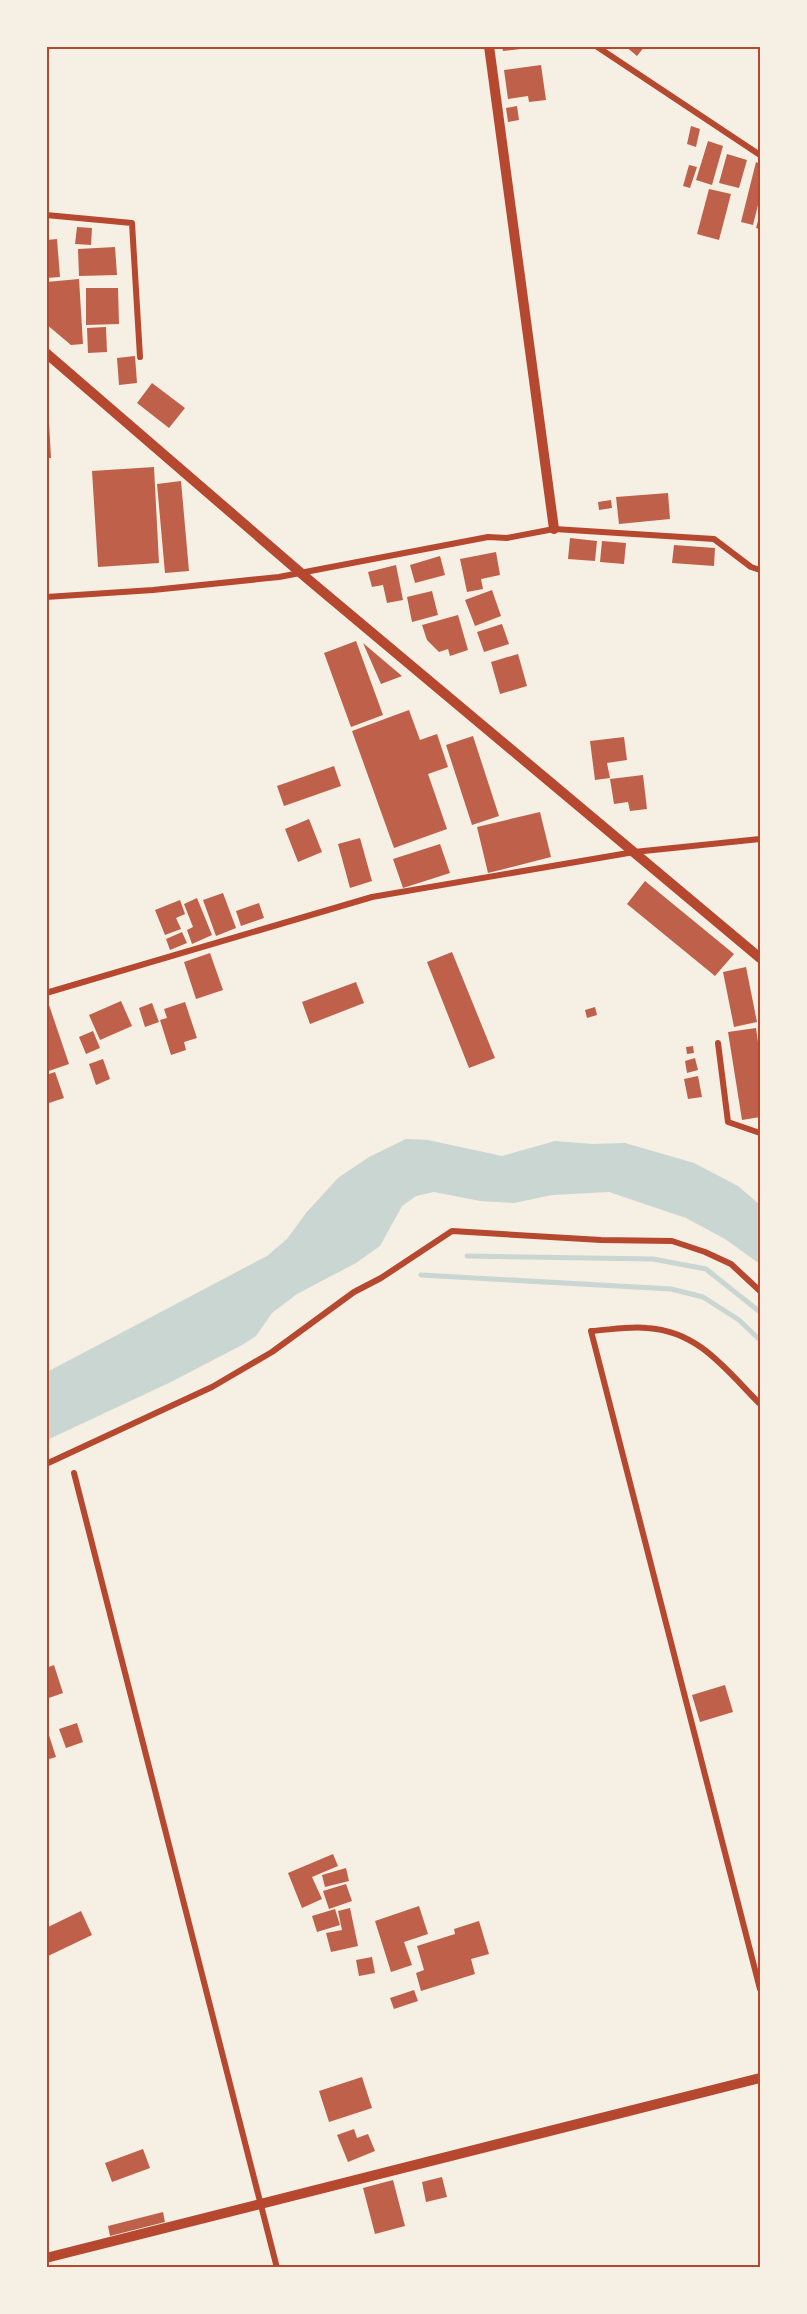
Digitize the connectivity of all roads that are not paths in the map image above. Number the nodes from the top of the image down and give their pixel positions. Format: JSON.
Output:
{"nodes":[{"id":1,"x":489,"y":46,"type":"edge"},
{"id":2,"x":596,"y":46,"type":"edge"},
{"id":3,"x":760,"y":155,"type":"edge"},
{"id":4,"x":46,"y":215,"type":"edge"},
{"id":5,"x":46,"y":353,"type":"edge"},
{"id":6,"x":140,"y":357,"type":"dead end"},
{"id":7,"x":554,"y":529,"type":"junction"},
{"id":8,"x":760,"y":570,"type":"edge"},
{"id":9,"x":302,"y":573,"type":"junction"},
{"id":10,"x":46,"y":597,"type":"edge"},
{"id":11,"x":760,"y":839,"type":"edge"},
{"id":12,"x":634,"y":852,"type":"junction"},
{"id":13,"x":760,"y":958,"type":"edge"},
{"id":14,"x":46,"y":993,"type":"edge"},
{"id":15,"x":718,"y":1043,"type":"dead end"},
{"id":16,"x":760,"y":1132,"type":"edge"},
{"id":17,"x":760,"y":1291,"type":"edge"},
{"id":18,"x":760,"y":1404,"type":"edge"},
{"id":19,"x":46,"y":1464,"type":"edge"},
{"id":20,"x":74,"y":1473,"type":"dead end"},
{"id":21,"x":760,"y":1989,"type":"edge"},
{"id":22,"x":760,"y":2078,"type":"edge"},
{"id":23,"x":262,"y":2202,"type":"junction"},
{"id":24,"x":46,"y":2258,"type":"edge"},
{"id":25,"x":277,"y":2268,"type":"edge"}],
"edges":[{"from":1,"to":7,"type":"street"},
{"from":2,"to":3,"type":"street"},
{"from":4,"to":6,"type":"street"},
{"from":5,"to":9,"type":"street"},
{"from":7,"to":8,"type":"street"},
{"from":7,"to":9,"type":"street"},
{"from":9,"to":10,"type":"street"},
{"from":9,"to":12,"type":"street"},
{"from":11,"to":12,"type":"street"},
{"from":12,"to":13,"type":"street"},
{"from":12,"to":14,"type":"street"},
{"from":15,"to":16,"type":"street"},
{"from":17,"to":19,"type":"street"},
{"from":18,"to":21,"type":"street"},
{"from":20,"to":23,"type":"street"},
{"from":22,"to":23,"type":"street"},
{"from":23,"to":24,"type":"street"},
{"from":23,"to":25,"type":"street"}]}
